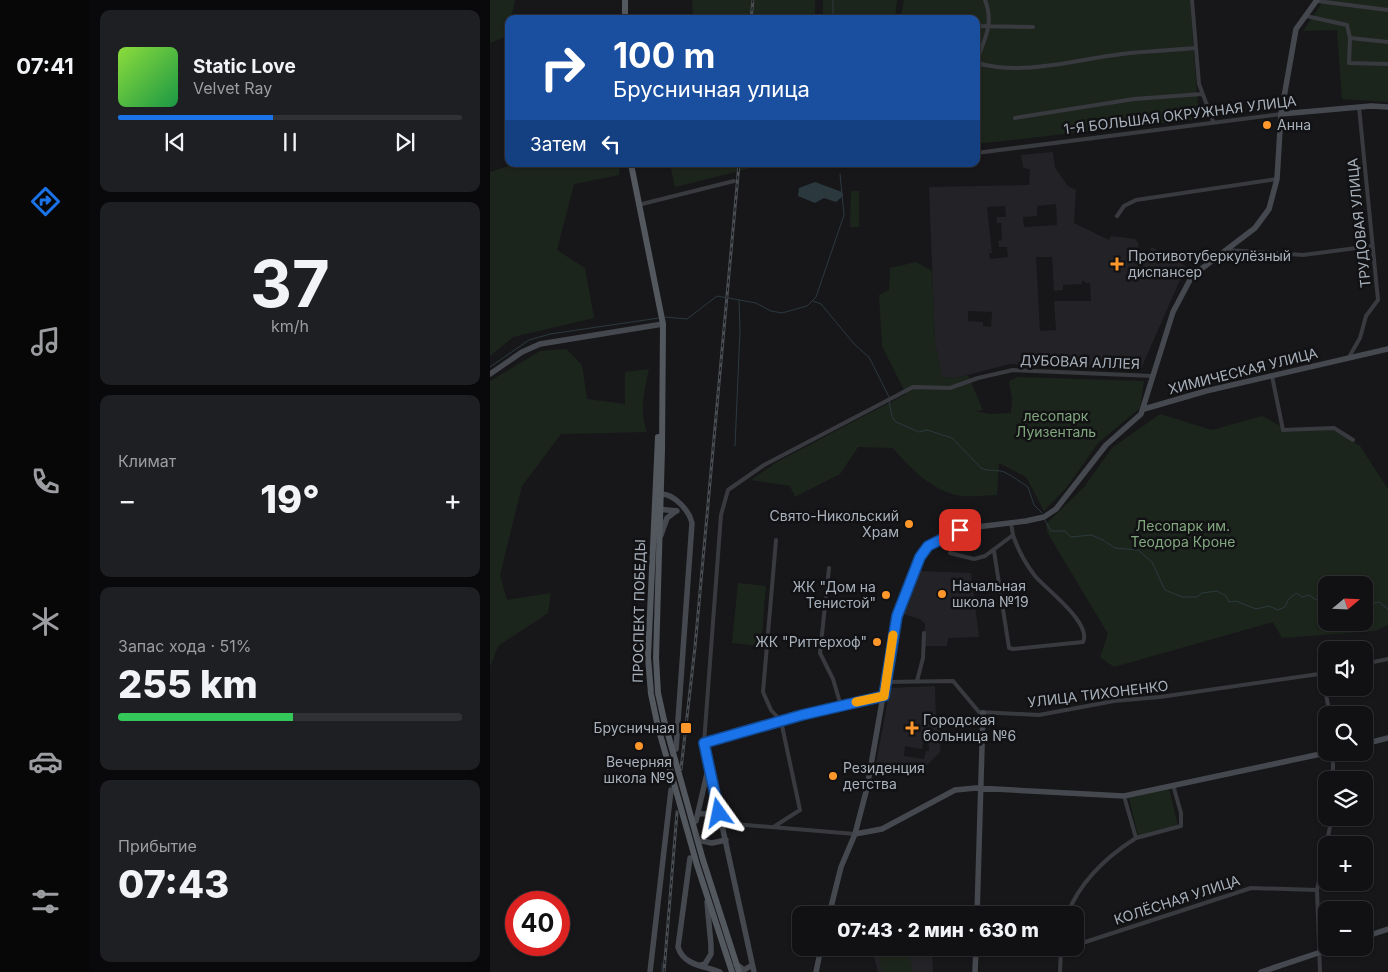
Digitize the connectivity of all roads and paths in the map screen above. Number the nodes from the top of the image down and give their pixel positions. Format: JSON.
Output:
{"nodes":[{"id":1,"x":625,"y":0,"type":"edge"},
{"id":2,"x":986,"y":0,"type":"edge"},
{"id":3,"x":1192,"y":0,"type":"edge"},
{"id":4,"x":1317,"y":0,"type":"edge"},
{"id":5,"x":1388,"y":10,"type":"edge"},
{"id":6,"x":626,"y":15,"type":"edge"},
{"id":7,"x":1306,"y":16,"type":"junction"},
{"id":8,"x":980,"y":26,"type":"edge"},
{"id":9,"x":990,"y":27,"type":"junction"},
{"id":10,"x":1033,"y":27,"type":"dead end"},
{"id":11,"x":1350,"y":38,"type":"junction"},
{"id":12,"x":1388,"y":42,"type":"edge"},
{"id":13,"x":1196,"y":48,"type":"junction"},
{"id":14,"x":980,"y":53,"type":"edge"},
{"id":15,"x":1388,"y":64,"type":"edge"},
{"id":16,"x":980,"y":65,"type":"edge"},
{"id":17,"x":1202,"y":94,"type":"junction"},
{"id":18,"x":1359,"y":107,"type":"junction"},
{"id":19,"x":1388,"y":108,"type":"edge"},
{"id":20,"x":1281,"y":114,"type":"junction"},
{"id":21,"x":1015,"y":118,"type":"dead end"},
{"id":22,"x":1213,"y":122,"type":"junction"},
{"id":23,"x":980,"y":152,"type":"edge"},
{"id":24,"x":632,"y":167,"type":"edge"},
{"id":25,"x":1277,"y":179,"type":"junction"},
{"id":26,"x":734,"y":181,"type":"dead end"},
{"id":27,"x":638,"y":205,"type":"junction"},
{"id":28,"x":1117,"y":216,"type":"dead end"},
{"id":29,"x":1372,"y":246,"type":"junction"},
{"id":30,"x":1225,"y":249,"type":"junction"},
{"id":31,"x":663,"y":324,"type":"junction"},
{"id":32,"x":1388,"y":349,"type":"edge"},
{"id":33,"x":1347,"y":359,"type":"junction"},
{"id":34,"x":490,"y":374,"type":"edge"},
{"id":35,"x":1153,"y":376,"type":"junction"},
{"id":36,"x":1272,"y":376,"type":"junction"},
{"id":37,"x":1144,"y":409,"type":"junction"},
{"id":38,"x":661,"y":423,"type":"junction"},
{"id":39,"x":1353,"y":440,"type":"dead end"},
{"id":40,"x":660,"y":494,"type":"junction"},
{"id":41,"x":657,"y":509,"type":"junction"},
{"id":42,"x":676,"y":511,"type":"junction"},
{"id":43,"x":687,"y":511,"type":"junction"},
{"id":44,"x":1011,"y":523,"type":"junction"},
{"id":45,"x":1013,"y":535,"type":"junction"},
{"id":46,"x":659,"y":538,"type":"junction"},
{"id":47,"x":776,"y":540,"type":"dead end"},
{"id":48,"x":994,"y":551,"type":"junction"},
{"id":49,"x":950,"y":553,"type":"dead end"},
{"id":50,"x":829,"y":568,"type":"dead end"},
{"id":51,"x":924,"y":634,"type":"dead end"},
{"id":52,"x":1388,"y":659,"type":"edge"},
{"id":53,"x":1373,"y":662,"type":"edge"},
{"id":54,"x":1318,"y":674,"type":"edge"},
{"id":55,"x":917,"y":681,"type":"junction"},
{"id":56,"x":886,"y":682,"type":"junction"},
{"id":57,"x":884,"y":696,"type":"junction"},
{"id":58,"x":841,"y":706,"type":"junction"},
{"id":59,"x":983,"y":713,"type":"junction"},
{"id":60,"x":780,"y":721,"type":"junction"},
{"id":61,"x":1388,"y":738,"type":"edge"},
{"id":62,"x":1373,"y":742,"type":"edge"},
{"id":63,"x":704,"y":743,"type":"junction"},
{"id":64,"x":676,"y":749,"type":"dead end"},
{"id":65,"x":1318,"y":755,"type":"edge"},
{"id":66,"x":709,"y":765,"type":"junction"},
{"id":67,"x":1173,"y":784,"type":"junction"},
{"id":68,"x":983,"y":788,"type":"junction"},
{"id":69,"x":671,"y":790,"type":"dead end"},
{"id":70,"x":1124,"y":796,"type":"junction"},
{"id":71,"x":719,"y":813,"type":"junction"},
{"id":72,"x":698,"y":814,"type":"junction"},
{"id":73,"x":696,"y":821,"type":"dead end"},
{"id":74,"x":722,"y":823,"type":"junction"},
{"id":75,"x":775,"y":826,"type":"junction"},
{"id":76,"x":854,"y":834,"type":"junction"},
{"id":77,"x":1136,"y":838,"type":"junction"},
{"id":78,"x":726,"y":840,"type":"junction"},
{"id":79,"x":702,"y":841,"type":"dead end"},
{"id":80,"x":690,"y":858,"type":"dead end"},
{"id":81,"x":1318,"y":885,"type":"edge"},
{"id":82,"x":1317,"y":890,"type":"junction"},
{"id":83,"x":707,"y":898,"type":"junction"},
{"id":84,"x":831,"y":906,"type":"edge"},
{"id":85,"x":977,"y":906,"type":"edge"},
{"id":86,"x":1072,"y":906,"type":"edge"},
{"id":87,"x":1388,"y":929,"type":"edge"},
{"id":88,"x":1373,"y":934,"type":"edge"},
{"id":89,"x":1084,"y":942,"type":"edge"},
{"id":90,"x":1318,"y":953,"type":"joint"},
{"id":91,"x":819,"y":956,"type":"edge"},
{"id":92,"x":976,"y":956,"type":"edge"},
{"id":93,"x":1061,"y":956,"type":"edge"},
{"id":94,"x":1318,"y":956,"type":"edge"},
{"id":95,"x":736,"y":964,"type":"junction"},
{"id":96,"x":701,"y":965,"type":"junction"},
{"id":97,"x":752,"y":965,"type":"junction"},
{"id":98,"x":650,"y":972,"type":"edge"},
{"id":99,"x":720,"y":972,"type":"edge"},
{"id":100,"x":732,"y":972,"type":"edge"},
{"id":101,"x":739,"y":972,"type":"edge"},
{"id":102,"x":754,"y":972,"type":"edge"},
{"id":103,"x":816,"y":972,"type":"edge"},
{"id":104,"x":975,"y":972,"type":"edge"},
{"id":105,"x":1060,"y":972,"type":"edge"},
{"id":106,"x":1261,"y":972,"type":"edge"},
{"id":107,"x":1320,"y":972,"type":"edge"}],
"edges":[{"from":1,"to":6,"type":"main road"},
{"from":2,"to":9,"type":"street"},
{"from":3,"to":13,"type":"street"},
{"from":4,"to":5,"type":"street"},
{"from":4,"to":7,"type":"street"},
{"from":7,"to":11,"type":"street"},
{"from":7,"to":20,"type":"street"},
{"from":8,"to":9,"type":"street"},
{"from":9,"to":10,"type":"street"},
{"from":9,"to":14,"type":"street"},
{"from":11,"to":12,"type":"street"},
{"from":11,"to":15,"type":"street"},
{"from":13,"to":16,"type":"street"},
{"from":13,"to":17,"type":"street"},
{"from":17,"to":21,"type":"street"},
{"from":17,"to":22,"type":"street"},
{"from":18,"to":19,"type":"street","name":"1-Я БОЛЬШАЯ ОКРУЖНАЯ УЛИЦА"},
{"from":18,"to":20,"type":"street","name":"1-Я БОЛЬШАЯ ОКРУЖНАЯ УЛИЦА"},
{"from":18,"to":29,"type":"street","name":"ТРУДОВАЯ УЛИЦА"},
{"from":20,"to":22,"type":"street","name":"1-Я БОЛЬШАЯ ОКРУЖНАЯ УЛИЦА"},
{"from":20,"to":25,"type":"street"},
{"from":22,"to":23,"type":"street","name":"1-Я БОЛЬШАЯ ОКРУЖНАЯ УЛИЦА"},
{"from":24,"to":27,"type":"main road","name":"ПРОСПЕКТ ПОБЕДЫ"},
{"from":25,"to":28,"type":"street"},
{"from":25,"to":30,"type":"street"},
{"from":26,"to":27,"type":"street"},
{"from":27,"to":31,"type":"main road","name":"ПРОСПЕКТ ПОБЕДЫ"},
{"from":29,"to":30,"type":"street"},
{"from":29,"to":33,"type":"street","name":"ТРУДОВАЯ УЛИЦА"},
{"from":30,"to":35,"type":"street"},
{"from":31,"to":34,"type":"street"},
{"from":31,"to":38,"type":"main road","name":"ПРОСПЕКТ ПОБЕДЫ"},
{"from":32,"to":33,"type":"street","name":"ХИМИЧЕСКАЯ УЛИЦА"},
{"from":33,"to":36,"type":"street","name":"ХИМИЧЕСКАЯ УЛИЦА"},
{"from":35,"to":37,"type":"street"},
{"from":35,"to":63,"type":"street","name":"ДУБОВАЯ АЛЛЕЯ"},
{"from":36,"to":37,"type":"street","name":"ХИМИЧЕСКАЯ УЛИЦА"},
{"from":36,"to":39,"type":"street"},
{"from":37,"to":44,"type":"street"},
{"from":38,"to":40,"type":"main road","name":"ПРОСПЕКТ ПОБЕДЫ"},
{"from":38,"to":41,"type":"main road","name":"ПРОСПЕКТ ПОБЕДЫ"},
{"from":40,"to":41,"type":"main road","name":"ПРОСПЕКТ ПОБЕДЫ"},
{"from":40,"to":43,"type":"street"},
{"from":41,"to":42,"type":"street"},
{"from":41,"to":46,"type":"main road","name":"ПРОСПЕКТ ПОБЕДЫ"},
{"from":41,"to":83,"type":"main road","name":"ПРОСПЕКТ ПОБЕДЫ","bridge":true},
{"from":42,"to":43,"type":"street"},
{"from":42,"to":46,"type":"street"},
{"from":43,"to":64,"type":"street"},
{"from":44,"to":45,"type":"street"},
{"from":44,"to":56,"type":"street"},
{"from":45,"to":48,"type":"street"},
{"from":45,"to":48,"type":"street"},
{"from":46,"to":95,"type":"main road","name":"ПРОСПЕКТ ПОБЕДЫ","bridge":true},
{"from":47,"to":60,"type":"street"},
{"from":48,"to":49,"type":"street"},
{"from":50,"to":58,"type":"street"},
{"from":51,"to":55,"type":"street"},
{"from":52,"to":53,"type":"street"},
{"from":54,"to":59,"type":"street","name":"УЛИЦА ТИХОНЕНКО"},
{"from":55,"to":56,"type":"street"},
{"from":55,"to":59,"type":"street"},
{"from":56,"to":57,"type":"street"},
{"from":57,"to":58,"type":"street"},
{"from":57,"to":76,"type":"street"},
{"from":58,"to":60,"type":"street"},
{"from":59,"to":68,"type":"street"},
{"from":60,"to":63,"type":"street"},
{"from":60,"to":75,"type":"street"},
{"from":61,"to":62,"type":"street"},
{"from":63,"to":66,"type":"street"},
{"from":65,"to":67,"type":"street"},
{"from":66,"to":71,"type":"street"},
{"from":66,"to":72,"type":"street"},
{"from":67,"to":70,"type":"street"},
{"from":67,"to":77,"type":"street"},
{"from":68,"to":70,"type":"street"},
{"from":68,"to":76,"type":"street"},
{"from":68,"to":85,"type":"street"},
{"from":69,"to":98,"type":"street"},
{"from":70,"to":77,"type":"street"},
{"from":71,"to":72,"type":"street"},
{"from":71,"to":74,"type":"street"},
{"from":72,"to":73,"type":"street"},
{"from":74,"to":75,"type":"street"},
{"from":74,"to":78,"type":"street"},
{"from":75,"to":76,"type":"street"},
{"from":76,"to":84,"type":"street"},
{"from":77,"to":86,"type":"street"},
{"from":78,"to":79,"type":"street"},
{"from":78,"to":97,"type":"street"},
{"from":80,"to":96,"type":"street"},
{"from":81,"to":82,"type":"street"},
{"from":82,"to":89,"type":"street","name":"КОЛЁСНАЯ УЛИЦА"},
{"from":82,"to":90,"type":"street"},
{"from":83,"to":96,"type":"street"},
{"from":83,"to":100,"type":"main road","name":"ПРОСПЕКТ ПОБЕДЫ"},
{"from":87,"to":88,"type":"street"},
{"from":90,"to":106,"type":"street"},
{"from":91,"to":103,"type":"street"},
{"from":92,"to":104,"type":"street"},
{"from":93,"to":105,"type":"street"},
{"from":94,"to":107,"type":"street"},
{"from":95,"to":97,"type":"street"},
{"from":95,"to":101,"type":"main road","name":"ПРОСПЕКТ ПОБЕДЫ"},
{"from":96,"to":99,"type":"street"},
{"from":97,"to":102,"type":"street"}]}
